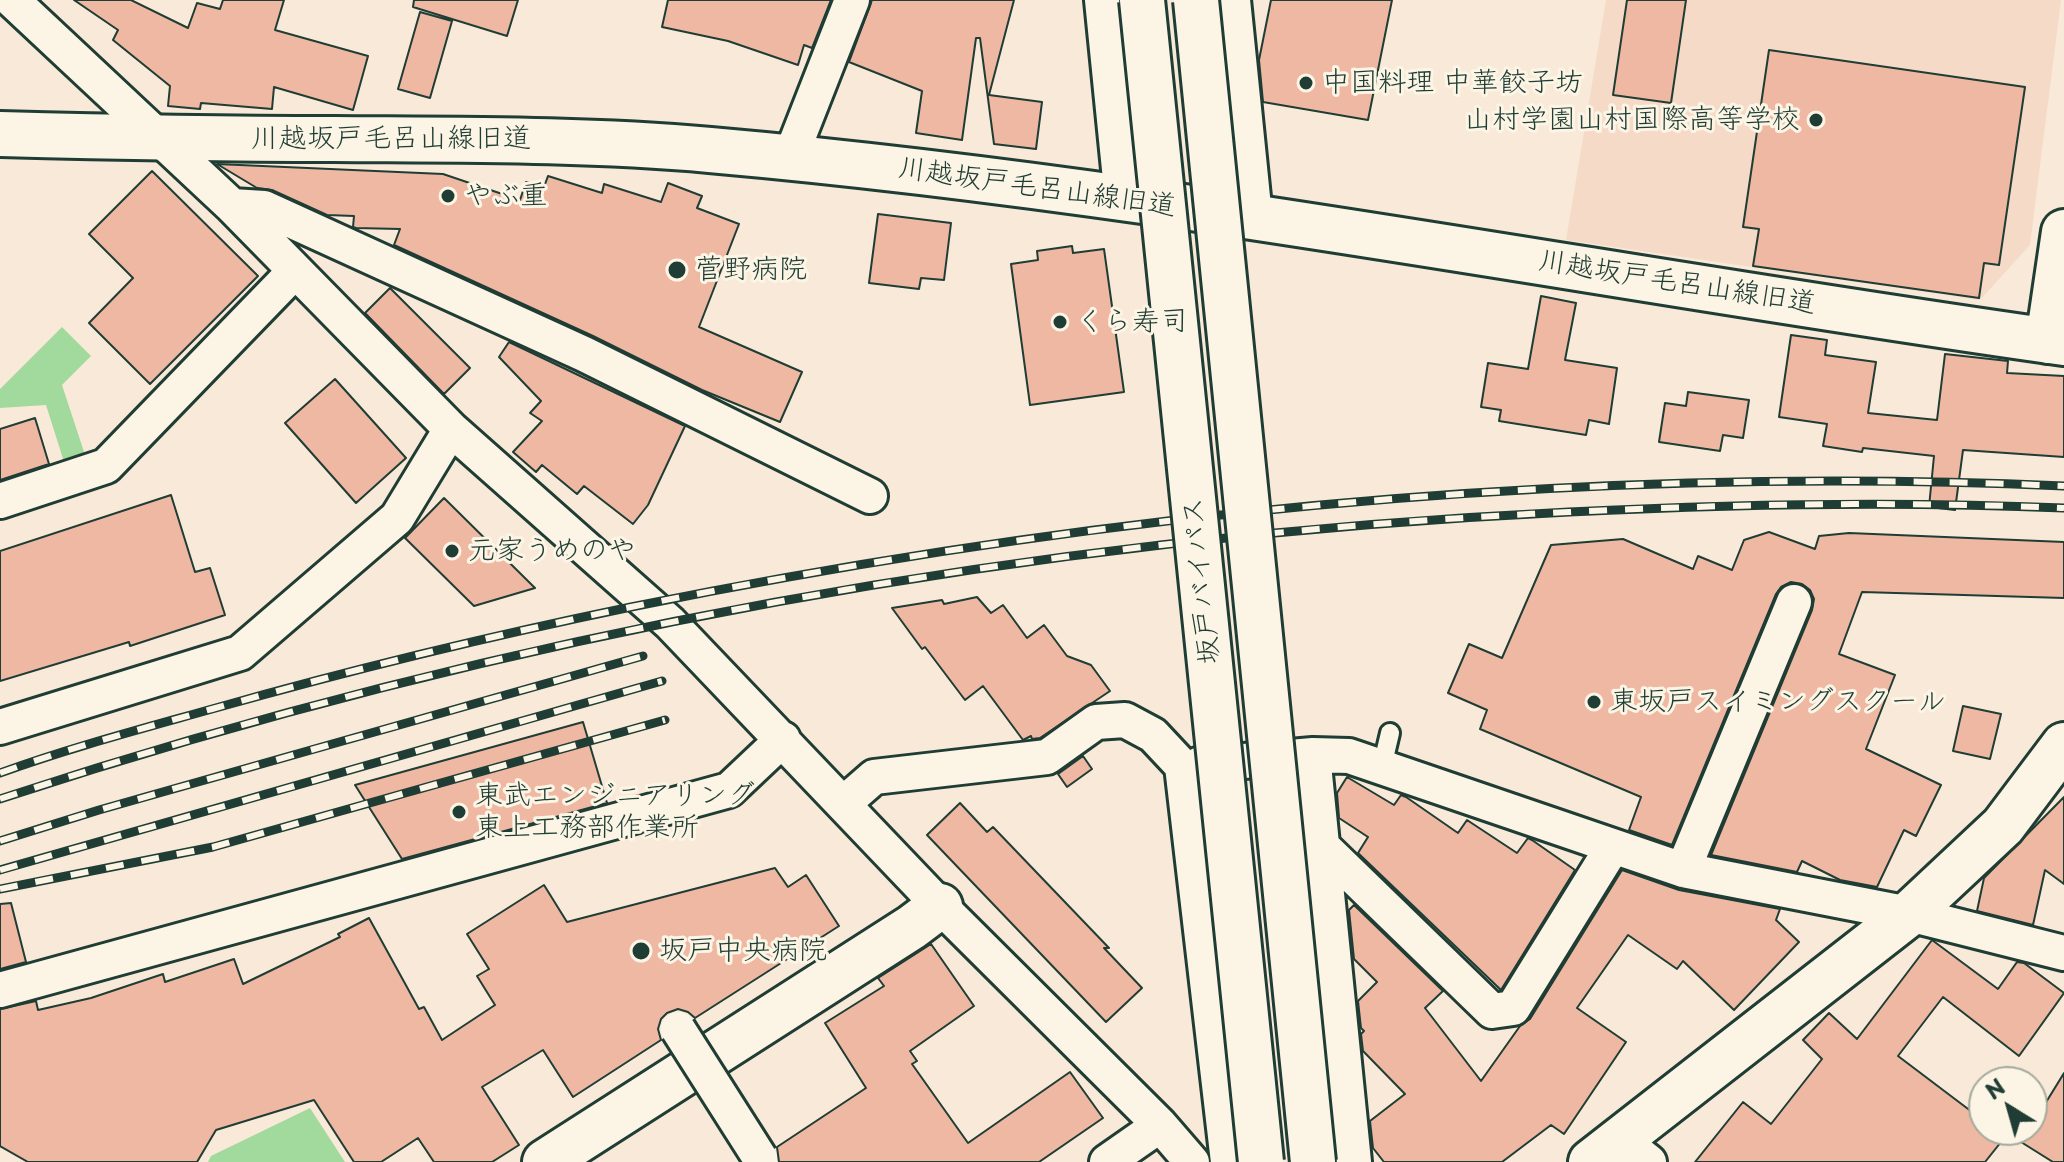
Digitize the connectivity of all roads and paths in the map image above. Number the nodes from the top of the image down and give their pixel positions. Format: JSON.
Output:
{"nodes":[{"id":1,"x":12,"y":0,"type":"edge"},
{"id":2,"x":852,"y":0,"type":"edge"},
{"id":3,"x":1102,"y":0,"type":"edge"},
{"id":4,"x":1142,"y":0,"type":"edge"},
{"id":5,"x":1196,"y":0,"type":"edge"},
{"id":6,"x":1233,"y":0,"type":"edge"},
{"id":7,"x":0,"y":134,"type":"edge"},
{"id":8,"x":158,"y":138,"type":"junction"},
{"id":9,"x":790,"y":158,"type":"junction"},
{"id":10,"x":1122,"y":199,"type":"junction"},
{"id":11,"x":232,"y":206,"type":"junction"},
{"id":12,"x":1255,"y":217,"type":"junction"},
{"id":13,"x":2064,"y":232,"type":"edge"},
{"id":14,"x":294,"y":272,"type":"junction"},
{"id":15,"x":2056,"y":342,"type":"edge"},
{"id":16,"x":451,"y":429,"type":"junction"},
{"id":17,"x":870,"y":496,"type":"dead end"},
{"id":18,"x":0,"y":501,"type":"edge"},
{"id":19,"x":1794,"y":602,"type":"dead end"},
{"id":20,"x":0,"y":727,"type":"edge"},
{"id":21,"x":1390,"y":733,"type":"dead end"},
{"id":22,"x":783,"y":739,"type":"junction"},
{"id":23,"x":2064,"y":745,"type":"edge"},
{"id":24,"x":1313,"y":755,"type":"junction"},
{"id":25,"x":1182,"y":766,"type":"junction"},
{"id":26,"x":1382,"y":767,"type":"junction"},
{"id":27,"x":843,"y":804,"type":"junction"},
{"id":28,"x":1320,"y":844,"type":"junction"},
{"id":29,"x":1612,"y":848,"type":"junction"},
{"id":30,"x":1683,"y":870,"type":"junction"},
{"id":31,"x":940,"y":906,"type":"junction"},
{"id":32,"x":1909,"y":914,"type":"junction"},
{"id":33,"x":2064,"y":953,"type":"edge"},
{"id":34,"x":0,"y":990,"type":"edge"},
{"id":35,"x":678,"y":1029,"type":"dead end"},
{"id":36,"x":1160,"y":1125,"type":"junction"},
{"id":37,"x":1620,"y":1154,"type":"edge"},
{"id":38,"x":760,"y":1158,"type":"dead end"},
{"id":39,"x":545,"y":1162,"type":"edge"},
{"id":40,"x":1107,"y":1162,"type":"edge"},
{"id":41,"x":1192,"y":1162,"type":"edge"},
{"id":42,"x":1228,"y":1162,"type":"edge"},
{"id":43,"x":1261,"y":1162,"type":"edge"},
{"id":44,"x":1313,"y":1162,"type":"edge"},
{"id":45,"x":1354,"y":1162,"type":"edge"}],
"edges":[{"from":1,"to":8,"type":"street"},
{"from":2,"to":9,"type":"street"},
{"from":3,"to":10,"type":"street"},
{"from":4,"to":43,"type":"main road","name":"坂戸バイパス","bridge":true},
{"from":5,"to":44,"type":"main road","name":"坂戸バイパス","bridge":true},
{"from":6,"to":12,"type":"street"},
{"from":7,"to":8,"type":"main road","name":"川越坂戸毛呂山線旧道"},
{"from":8,"to":9,"type":"main road","name":"川越坂戸毛呂山線旧道"},
{"from":8,"to":11,"type":"street"},
{"from":9,"to":10,"type":"main road","name":"川越坂戸毛呂山線旧道"},
{"from":10,"to":12,"type":"main road","name":"川越坂戸毛呂山線旧道"},
{"from":11,"to":14,"type":"street"},
{"from":11,"to":17,"type":"street"},
{"from":12,"to":15,"type":"main road","name":"川越坂戸毛呂山線旧道"},
{"from":13,"to":15,"type":"main road"},
{"from":14,"to":16,"type":"street"},
{"from":14,"to":18,"type":"street"},
{"from":16,"to":20,"type":"street"},
{"from":16,"to":22,"type":"street"},
{"from":19,"to":30,"type":"street"},
{"from":21,"to":26,"type":"lane"},
{"from":22,"to":27,"type":"street"},
{"from":22,"to":34,"type":"street"},
{"from":23,"to":32,"type":"main road"},
{"from":24,"to":25,"type":"street"},
{"from":24,"to":26,"type":"street"},
{"from":24,"to":28,"type":"street"},
{"from":25,"to":27,"type":"street"},
{"from":25,"to":42,"type":"street"},
{"from":26,"to":29,"type":"street"},
{"from":27,"to":31,"type":"street"},
{"from":28,"to":29,"type":"street"},
{"from":28,"to":45,"type":"street"},
{"from":29,"to":30,"type":"street"},
{"from":30,"to":32,"type":"street"},
{"from":31,"to":36,"type":"street"},
{"from":31,"to":39,"type":"main road"},
{"from":32,"to":33,"type":"street"},
{"from":32,"to":37,"type":"main road"},
{"from":35,"to":38,"type":"street","bridge":true},
{"from":36,"to":40,"type":"street"},
{"from":36,"to":41,"type":"street"}]}
